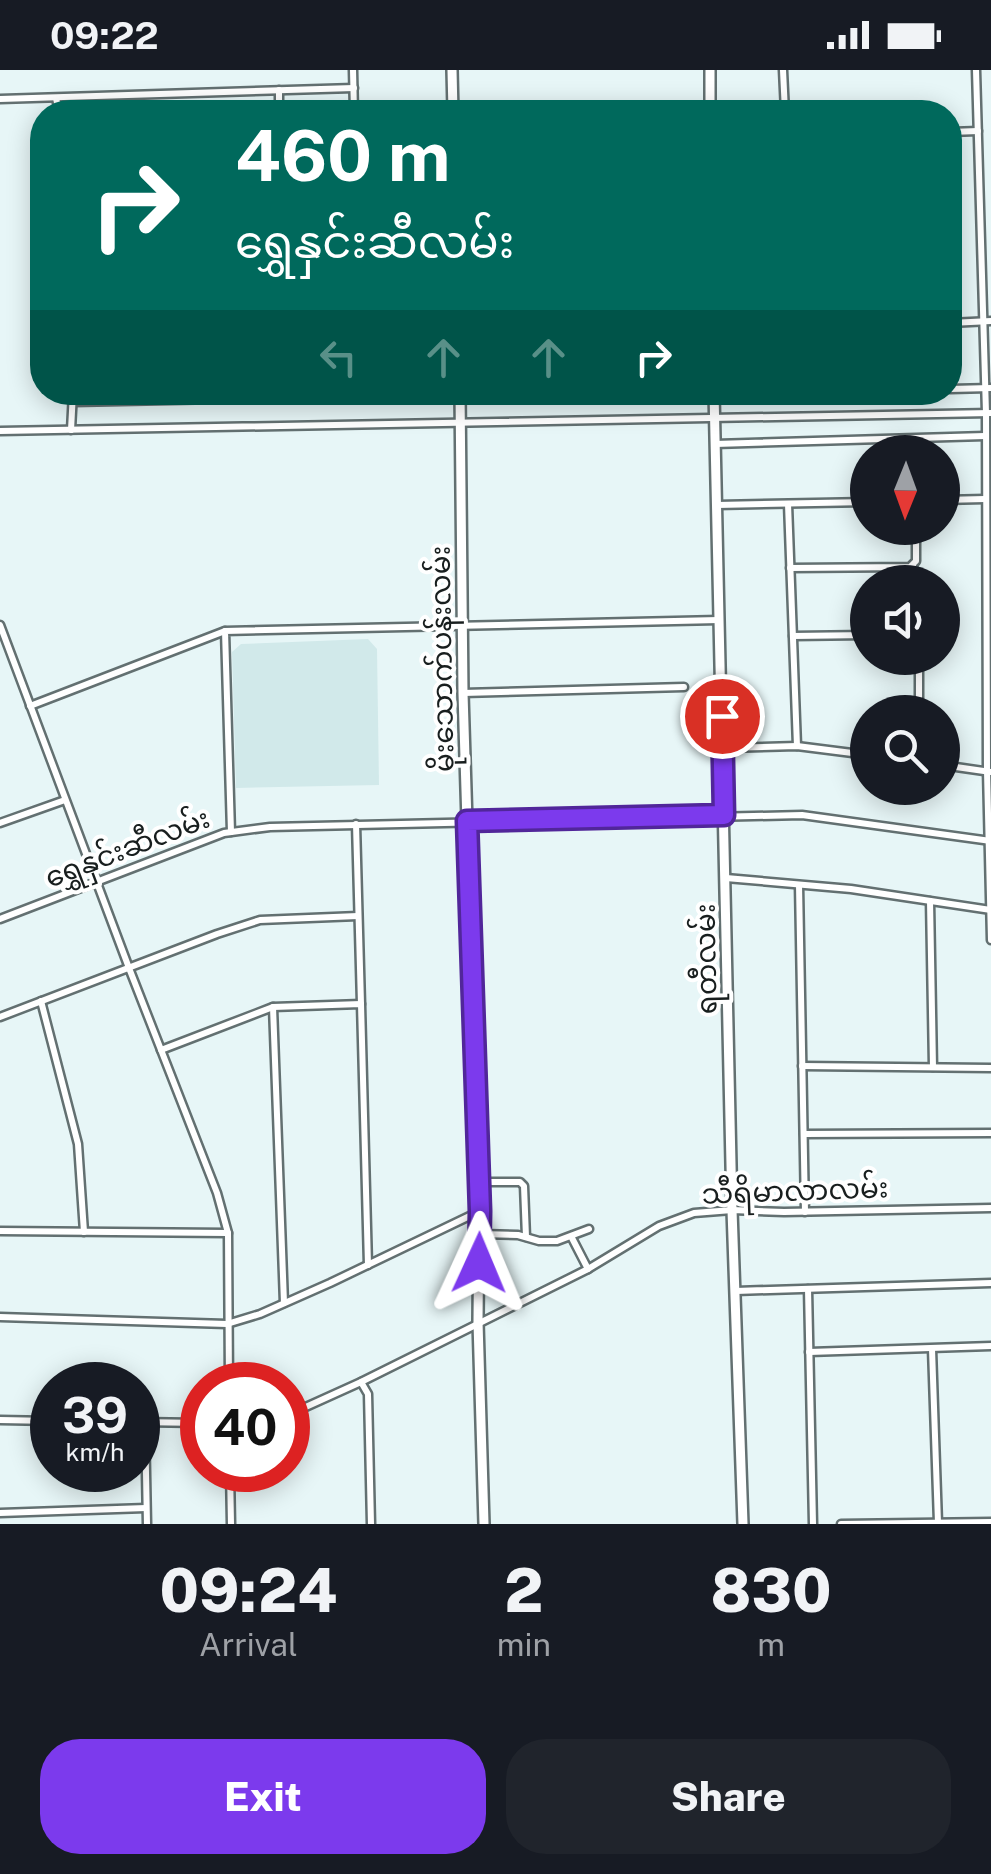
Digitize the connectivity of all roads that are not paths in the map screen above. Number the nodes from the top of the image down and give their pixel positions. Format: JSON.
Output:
{"nodes":[{"id":1,"x":353,"y":70,"type":"edge"},
{"id":2,"x":452,"y":70,"type":"edge"},
{"id":3,"x":710,"y":70,"type":"edge"},
{"id":4,"x":783,"y":70,"type":"edge"},
{"id":5,"x":976,"y":70,"type":"edge"},
{"id":6,"x":354,"y":88,"type":"junction"},
{"id":7,"x":279,"y":90,"type":"junction"},
{"id":8,"x":56,"y":98,"type":"joint"},
{"id":9,"x":0,"y":100,"type":"edge"},
{"id":10,"x":279,"y":100,"type":"edge"},
{"id":11,"x":354,"y":100,"type":"edge"},
{"id":12,"x":453,"y":100,"type":"edge"},
{"id":13,"x":710,"y":100,"type":"edge"},
{"id":14,"x":784,"y":100,"type":"edge"},
{"id":15,"x":962,"y":132,"type":"edge"},
{"id":16,"x":978,"y":132,"type":"junction"},
{"id":17,"x":987,"y":322,"type":"edge"},
{"id":18,"x":988,"y":388,"type":"edge"},
{"id":19,"x":962,"y":389,"type":"edge"},
{"id":20,"x":73,"y":405,"type":"edge"},
{"id":21,"x":460,"y":405,"type":"edge"},
{"id":22,"x":714,"y":405,"type":"edge"},
{"id":23,"x":988,"y":413,"type":"edge"},
{"id":24,"x":715,"y":419,"type":"junction"},
{"id":25,"x":460,"y":422,"type":"junction"},
{"id":26,"x":71,"y":430,"type":"junction"},
{"id":27,"x":0,"y":431,"type":"edge"},
{"id":28,"x":985,"y":436,"type":"junction"},
{"id":29,"x":716,"y":444,"type":"junction"},
{"id":30,"x":960,"y":500,"type":"edge"},
{"id":31,"x":984,"y":500,"type":"junction"},
{"id":32,"x":850,"y":502,"type":"edge"},
{"id":33,"x":788,"y":504,"type":"junction"},
{"id":34,"x":717,"y":505,"type":"junction"},
{"id":35,"x":850,"y":567,"type":"edge"},
{"id":36,"x":790,"y":568,"type":"junction"},
{"id":37,"x":720,"y":620,"type":"junction"},
{"id":38,"x":0,"y":625,"type":"edge"},
{"id":39,"x":462,"y":627,"type":"junction"},
{"id":40,"x":225,"y":631,"type":"junction"},
{"id":41,"x":850,"y":634,"type":"edge"},
{"id":42,"x":793,"y":636,"type":"junction"},
{"id":43,"x":684,"y":687,"type":"dead end"},
{"id":44,"x":464,"y":694,"type":"junction"},
{"id":45,"x":30,"y":706,"type":"junction"},
{"id":46,"x":796,"y":746,"type":"junction"},
{"id":47,"x":722,"y":748,"type":"junction"},
{"id":48,"x":850,"y":753,"type":"edge"},
{"id":49,"x":960,"y":767,"type":"edge"},
{"id":50,"x":989,"y":771,"type":"edge"},
{"id":51,"x":66,"y":800,"type":"junction"},
{"id":52,"x":724,"y":815,"type":"junction"},
{"id":53,"x":467,"y":821,"type":"junction"},
{"id":54,"x":0,"y":823,"type":"edge"},
{"id":55,"x":356,"y":824,"type":"junction"},
{"id":56,"x":232,"y":832,"type":"junction"},
{"id":57,"x":990,"y":841,"type":"edge"},
{"id":58,"x":726,"y":878,"type":"junction"},
{"id":59,"x":96,"y":881,"type":"junction"},
{"id":60,"x":799,"y":885,"type":"junction"},
{"id":61,"x":930,"y":901,"type":"junction"},
{"id":62,"x":991,"y":910,"type":"edge"},
{"id":63,"x":358,"y":916,"type":"junction"},
{"id":64,"x":0,"y":919,"type":"edge"},
{"id":65,"x":991,"y":940,"type":"edge"},
{"id":66,"x":128,"y":968,"type":"junction"},
{"id":67,"x":41,"y":1001,"type":"junction"},
{"id":68,"x":361,"y":1004,"type":"junction"},
{"id":69,"x":274,"y":1007,"type":"junction"},
{"id":70,"x":0,"y":1017,"type":"edge"},
{"id":71,"x":161,"y":1050,"type":"junction"},
{"id":72,"x":802,"y":1066,"type":"junction"},
{"id":73,"x":933,"y":1067,"type":"junction"},
{"id":74,"x":991,"y":1068,"type":"edge"},
{"id":75,"x":991,"y":1133,"type":"edge"},
{"id":76,"x":804,"y":1134,"type":"junction"},
{"id":77,"x":478,"y":1182,"type":"junction"},
{"id":78,"x":991,"y":1208,"type":"edge"},
{"id":79,"x":732,"y":1210,"type":"junction"},
{"id":80,"x":480,"y":1211,"type":"junction"},
{"id":81,"x":805,"y":1212,"type":"junction"},
{"id":82,"x":590,"y":1229,"type":"dead end"},
{"id":83,"x":0,"y":1231,"type":"edge"},
{"id":84,"x":84,"y":1232,"type":"junction"},
{"id":85,"x":228,"y":1233,"type":"junction"},
{"id":86,"x":480,"y":1234,"type":"junction"},
{"id":87,"x":526,"y":1236,"type":"junction"},
{"id":88,"x":572,"y":1238,"type":"junction"},
{"id":89,"x":368,"y":1265,"type":"junction"},
{"id":90,"x":588,"y":1268,"type":"junction"},
{"id":91,"x":991,"y":1283,"type":"edge"},
{"id":92,"x":808,"y":1289,"type":"junction"},
{"id":93,"x":736,"y":1291,"type":"junction"},
{"id":94,"x":284,"y":1303,"type":"junction"},
{"id":95,"x":0,"y":1317,"type":"edge"},
{"id":96,"x":478,"y":1322,"type":"junction"},
{"id":97,"x":227,"y":1324,"type":"junction"},
{"id":98,"x":991,"y":1346,"type":"edge"},
{"id":99,"x":932,"y":1349,"type":"junction"},
{"id":100,"x":809,"y":1352,"type":"junction"},
{"id":101,"x":228,"y":1362,"type":"edge"},
{"id":102,"x":361,"y":1382,"type":"junction"},
{"id":103,"x":310,"y":1405,"type":"edge"},
{"id":104,"x":0,"y":1420,"type":"edge"},
{"id":105,"x":30,"y":1421,"type":"edge"},
{"id":106,"x":145,"y":1492,"type":"edge"},
{"id":107,"x":230,"y":1492,"type":"edge"},
{"id":108,"x":146,"y":1508,"type":"junction"},
{"id":109,"x":0,"y":1512,"type":"edge"},
{"id":110,"x":991,"y":1522,"type":"edge"},
{"id":111,"x":938,"y":1523,"type":"edge"},
{"id":112,"x":147,"y":1524,"type":"edge"},
{"id":113,"x":231,"y":1524,"type":"edge"},
{"id":114,"x":371,"y":1524,"type":"edge"},
{"id":115,"x":484,"y":1524,"type":"edge"},
{"id":116,"x":743,"y":1524,"type":"edge"},
{"id":117,"x":813,"y":1524,"type":"edge"},
{"id":118,"x":841,"y":1524,"type":"edge"}],
"edges":[{"from":1,"to":6,"type":"street"},
{"from":2,"to":12,"type":"street"},
{"from":3,"to":13,"type":"street"},
{"from":4,"to":14,"type":"street"},
{"from":5,"to":16,"type":"street"},
{"from":6,"to":7,"type":"street"},
{"from":6,"to":11,"type":"street"},
{"from":7,"to":8,"type":"street"},
{"from":7,"to":10,"type":"street"},
{"from":8,"to":9,"type":"street"},
{"from":15,"to":16,"type":"street"},
{"from":16,"to":17,"type":"street"},
{"from":17,"to":18,"type":"street"},
{"from":18,"to":19,"type":"street"},
{"from":18,"to":23,"type":"street"},
{"from":20,"to":26,"type":"street"},
{"from":21,"to":25,"type":"street","name":"မိုးသောက်ပန်းလမ်း"},
{"from":22,"to":24,"type":"street","name":"ရတီလမ်း"},
{"from":23,"to":24,"type":"street"},
{"from":23,"to":28,"type":"street"},
{"from":24,"to":25,"type":"street"},
{"from":24,"to":29,"type":"street","name":"ရတီလမ်း"},
{"from":25,"to":26,"type":"street"},
{"from":25,"to":39,"type":"street","name":"မိုးသောက်ပန်းလမ်း"},
{"from":26,"to":27,"type":"street"},
{"from":28,"to":29,"type":"street"},
{"from":28,"to":31,"type":"street"},
{"from":29,"to":34,"type":"street","name":"ရတီလမ်း"},
{"from":30,"to":31,"type":"street"},
{"from":31,"to":50,"type":"street"},
{"from":32,"to":33,"type":"street"},
{"from":33,"to":34,"type":"street"},
{"from":33,"to":36,"type":"street"},
{"from":34,"to":37,"type":"street","name":"ရတီလမ်း"},
{"from":35,"to":36,"type":"street"},
{"from":36,"to":42,"type":"street"},
{"from":37,"to":39,"type":"street"},
{"from":37,"to":47,"type":"street","name":"ရတီလမ်း"},
{"from":38,"to":45,"type":"street"},
{"from":39,"to":40,"type":"street"},
{"from":39,"to":44,"type":"street","name":"မိုးသောက်ပန်းလမ်း"},
{"from":40,"to":45,"type":"street"},
{"from":40,"to":56,"type":"street"},
{"from":41,"to":42,"type":"street"},
{"from":42,"to":46,"type":"street"},
{"from":43,"to":44,"type":"street"},
{"from":44,"to":53,"type":"street","name":"မိုးသောက်ပန်းလမ်း"},
{"from":45,"to":51,"type":"street"},
{"from":46,"to":47,"type":"street"},
{"from":46,"to":48,"type":"street"},
{"from":47,"to":52,"type":"street","name":"ရတီလမ်း"},
{"from":49,"to":50,"type":"street"},
{"from":50,"to":57,"type":"street"},
{"from":51,"to":54,"type":"street"},
{"from":51,"to":59,"type":"street"},
{"from":52,"to":53,"type":"street","name":"ရွှေနှင်းဆီလမ်း"},
{"from":52,"to":57,"type":"street","name":"ရွှေနှင်းဆီလမ်း"},
{"from":52,"to":58,"type":"street","name":"ရတီလမ်း"},
{"from":53,"to":55,"type":"street","name":"ရွှေနှင်းဆီလမ်း"},
{"from":53,"to":77,"type":"street","name":"မိုးသောက်ပန်းလမ်း"},
{"from":55,"to":56,"type":"street","name":"ရွှေနှင်းဆီလမ်း"},
{"from":55,"to":63,"type":"street"},
{"from":56,"to":59,"type":"street","name":"ရွှေနှင်းဆီလမ်း"},
{"from":57,"to":62,"type":"street"},
{"from":58,"to":60,"type":"street"},
{"from":58,"to":79,"type":"street","name":"ရတီလမ်း"},
{"from":59,"to":64,"type":"street","name":"ရွှေနှင်းဆီလမ်း"},
{"from":59,"to":66,"type":"street"},
{"from":60,"to":61,"type":"street"},
{"from":60,"to":72,"type":"street"},
{"from":61,"to":62,"type":"street"},
{"from":61,"to":73,"type":"street"},
{"from":62,"to":65,"type":"street"},
{"from":63,"to":66,"type":"street"},
{"from":63,"to":68,"type":"street"},
{"from":66,"to":67,"type":"street"},
{"from":66,"to":71,"type":"street"},
{"from":67,"to":70,"type":"street"},
{"from":67,"to":84,"type":"street"},
{"from":68,"to":69,"type":"street"},
{"from":68,"to":89,"type":"street"},
{"from":69,"to":71,"type":"street"},
{"from":69,"to":94,"type":"street"},
{"from":71,"to":85,"type":"street"},
{"from":72,"to":73,"type":"street"},
{"from":72,"to":76,"type":"street"},
{"from":73,"to":74,"type":"street"},
{"from":75,"to":76,"type":"street"},
{"from":76,"to":81,"type":"street"},
{"from":77,"to":80,"type":"street","name":"မိုးသောက်ပန်းလမ်း"},
{"from":77,"to":87,"type":"street"},
{"from":78,"to":81,"type":"street","name":"သီရိမာလာလမ်း"},
{"from":79,"to":81,"type":"street","name":"သီရိမာလာလမ်း"},
{"from":79,"to":90,"type":"street","name":"သီရိမာလာလမ်း"},
{"from":79,"to":93,"type":"street","name":"ရတီလမ်း"},
{"from":80,"to":86,"type":"street","name":"မိုးသောက်ပန်းလမ်း"},
{"from":80,"to":89,"type":"street"},
{"from":82,"to":88,"type":"street"},
{"from":83,"to":84,"type":"street"},
{"from":84,"to":85,"type":"street"},
{"from":85,"to":97,"type":"street"},
{"from":86,"to":87,"type":"street"},
{"from":86,"to":96,"type":"street","name":"မိုးသောက်ပန်းလမ်း"},
{"from":87,"to":88,"type":"street"},
{"from":88,"to":90,"type":"street"},
{"from":89,"to":94,"type":"street"},
{"from":90,"to":96,"type":"street","name":"သီရိမာလာလမ်း"},
{"from":91,"to":92,"type":"street"},
{"from":92,"to":93,"type":"street"},
{"from":92,"to":100,"type":"street"},
{"from":93,"to":116,"type":"street","name":"ရတီလမ်း"},
{"from":94,"to":97,"type":"street"},
{"from":95,"to":97,"type":"street"},
{"from":96,"to":102,"type":"street","name":"သီရိမာလာလမ်း"},
{"from":96,"to":115,"type":"street","name":"မိုးသောက်ပန်းလမ်း"},
{"from":97,"to":101,"type":"street"},
{"from":98,"to":99,"type":"street"},
{"from":99,"to":100,"type":"street"},
{"from":99,"to":111,"type":"street"},
{"from":100,"to":117,"type":"street"},
{"from":102,"to":103,"type":"street","name":"သီရိမာလာလမ်း"},
{"from":102,"to":114,"type":"street"},
{"from":104,"to":105,"type":"street"},
{"from":106,"to":108,"type":"street"},
{"from":107,"to":113,"type":"street"},
{"from":108,"to":109,"type":"street"},
{"from":108,"to":112,"type":"street"},
{"from":110,"to":111,"type":"street"},
{"from":111,"to":118,"type":"street"}]}
